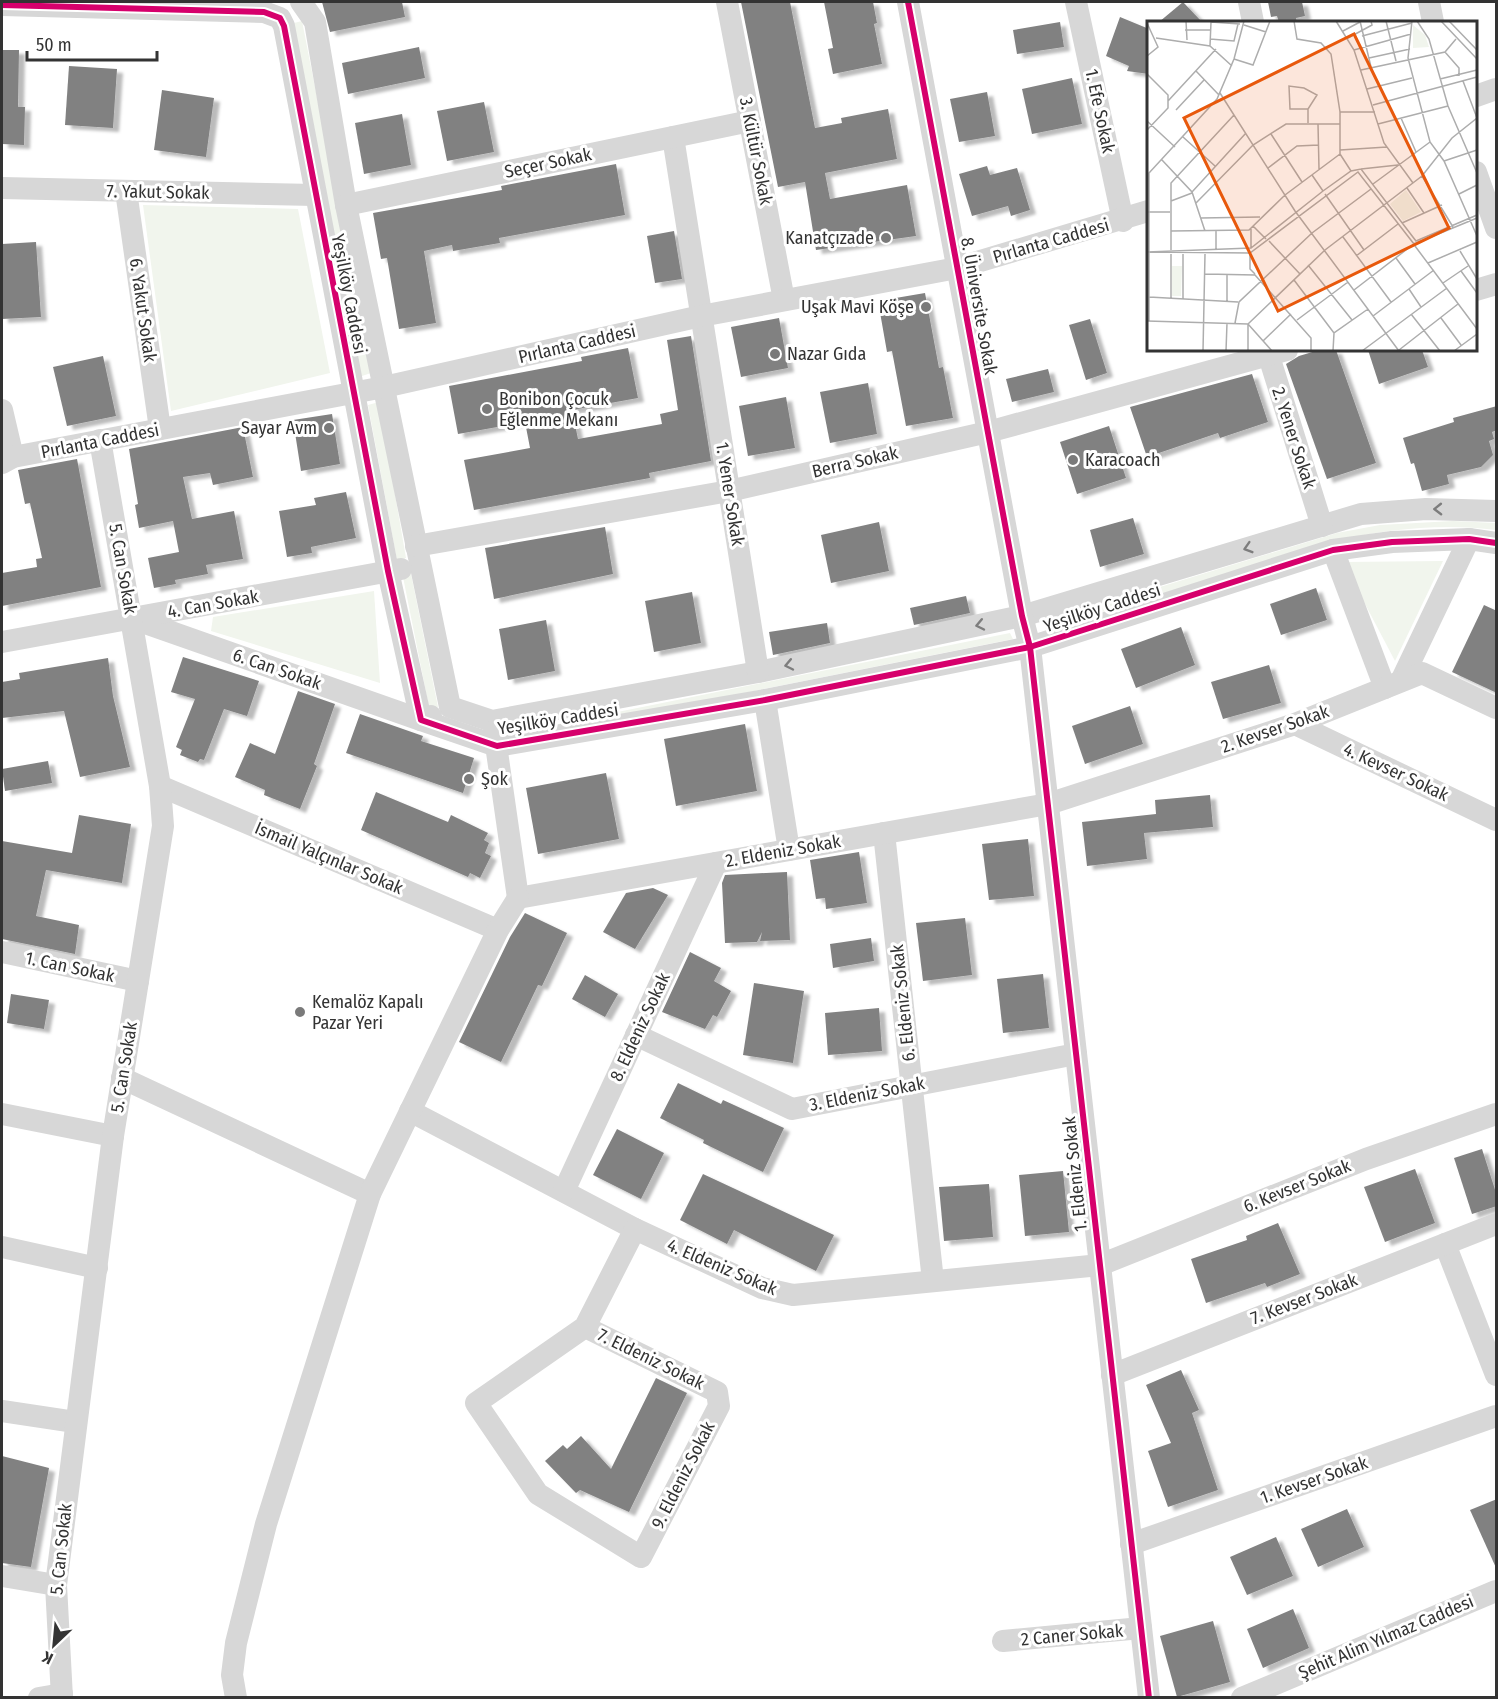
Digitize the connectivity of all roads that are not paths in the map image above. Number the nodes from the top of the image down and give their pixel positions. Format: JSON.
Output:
{"nodes":[{"id":1,"x":303,"y":2,"type":"edge"},
{"id":2,"x":728,"y":2,"type":"edge"},
{"id":3,"x":908,"y":2,"type":"edge"},
{"id":4,"x":1076,"y":2,"type":"edge"},
{"id":5,"x":1249,"y":2,"type":"edge"},
{"id":6,"x":1429,"y":2,"type":"edge"},
{"id":7,"x":2,"y":5,"type":"edge"},
{"id":8,"x":280,"y":18,"type":"junction"},
{"id":9,"x":1253,"y":21,"type":"edge"},
{"id":10,"x":1433,"y":21,"type":"edge"},
{"id":11,"x":1497,"y":90,"type":"edge"},
{"id":12,"x":1477,"y":96,"type":"edge"},
{"id":13,"x":750,"y":121,"type":"junction"},
{"id":14,"x":673,"y":137,"type":"junction"},
{"id":15,"x":1477,"y":175,"type":"edge"},
{"id":16,"x":2,"y":188,"type":"edge"},
{"id":17,"x":126,"y":191,"type":"junction"},
{"id":18,"x":315,"y":195,"type":"junction"},
{"id":19,"x":346,"y":205,"type":"junction"},
{"id":20,"x":1147,"y":213,"type":"edge"},
{"id":21,"x":1123,"y":221,"type":"junction"},
{"id":22,"x":1497,"y":228,"type":"edge"},
{"id":23,"x":957,"y":268,"type":"junction"},
{"id":24,"x":1497,"y":284,"type":"edge"},
{"id":25,"x":1477,"y":290,"type":"edge"},
{"id":26,"x":784,"y":300,"type":"junction"},
{"id":27,"x":701,"y":316,"type":"junction"},
{"id":28,"x":1274,"y":351,"type":"edge"},
{"id":29,"x":384,"y":387,"type":"junction"},
{"id":30,"x":353,"y":393,"type":"junction"},
{"id":31,"x":2,"y":410,"type":"edge"},
{"id":32,"x":160,"y":429,"type":"junction"},
{"id":33,"x":987,"y":432,"type":"junction"},
{"id":34,"x":100,"y":440,"type":"junction"},
{"id":35,"x":7,"y":460,"type":"edge"},
{"id":36,"x":729,"y":490,"type":"junction"},
{"id":37,"x":1497,"y":511,"type":"edge"},
{"id":38,"x":1322,"y":526,"type":"junction"},
{"id":39,"x":1469,"y":539,"type":"junction"},
{"id":40,"x":1497,"y":543,"type":"edge"},
{"id":41,"x":1333,"y":550,"type":"junction"},
{"id":42,"x":418,"y":556,"type":"junction"},
{"id":43,"x":388,"y":571,"type":"junction"},
{"id":44,"x":1022,"y":616,"type":"junction"},
{"id":45,"x":132,"y":618,"type":"junction"},
{"id":46,"x":2,"y":642,"type":"edge"},
{"id":47,"x":1030,"y":647,"type":"junction"},
{"id":48,"x":758,"y":672,"type":"junction"},
{"id":49,"x":1393,"y":685,"type":"junction"},
{"id":50,"x":765,"y":700,"type":"junction"},
{"id":51,"x":450,"y":707,"type":"junction"},
{"id":52,"x":1497,"y":708,"type":"edge"},
{"id":53,"x":421,"y":720,"type":"junction"},
{"id":54,"x":492,"y":721,"type":"junction"},
{"id":55,"x":1295,"y":724,"type":"junction"},
{"id":56,"x":497,"y":746,"type":"junction"},
{"id":57,"x":160,"y":786,"type":"junction"},
{"id":58,"x":1048,"y":804,"type":"junction"},
{"id":59,"x":1497,"y":820,"type":"edge"},
{"id":60,"x":884,"y":833,"type":"junction"},
{"id":61,"x":789,"y":850,"type":"junction"},
{"id":62,"x":716,"y":863,"type":"junction"},
{"id":63,"x":518,"y":898,"type":"junction"},
{"id":64,"x":498,"y":930,"type":"junction"},
{"id":65,"x":2,"y":952,"type":"edge"},
{"id":66,"x":138,"y":981,"type":"junction"},
{"id":67,"x":636,"y":1035,"type":"junction"},
{"id":68,"x":1076,"y":1054,"type":"junction"},
{"id":69,"x":122,"y":1078,"type":"junction"},
{"id":70,"x":912,"y":1085,"type":"junction"},
{"id":71,"x":410,"y":1112,"type":"junction"},
{"id":72,"x":2,"y":1114,"type":"edge"},
{"id":73,"x":1497,"y":1114,"type":"edge"},
{"id":74,"x":113,"y":1136,"type":"junction"},
{"id":75,"x":564,"y":1191,"type":"junction"},
{"id":76,"x":370,"y":1194,"type":"junction"},
{"id":77,"x":1497,"y":1224,"type":"edge"},
{"id":78,"x":635,"y":1229,"type":"junction"},
{"id":79,"x":1445,"y":1244,"type":"junction"},
{"id":80,"x":2,"y":1247,"type":"edge"},
{"id":81,"x":1100,"y":1265,"type":"junction"},
{"id":82,"x":97,"y":1268,"type":"junction"},
{"id":83,"x":933,"y":1281,"type":"junction"},
{"id":84,"x":585,"y":1327,"type":"junction"},
{"id":85,"x":1112,"y":1375,"type":"junction"},
{"id":86,"x":1497,"y":1375,"type":"edge"},
{"id":87,"x":717,"y":1392,"type":"joint"},
{"id":88,"x":2,"y":1411,"type":"edge"},
{"id":89,"x":1497,"y":1416,"type":"edge"},
{"id":90,"x":75,"y":1422,"type":"junction"},
{"id":91,"x":1131,"y":1544,"type":"junction"},
{"id":92,"x":2,"y":1576,"type":"edge"},
{"id":93,"x":56,"y":1585,"type":"junction"},
{"id":94,"x":1497,"y":1591,"type":"edge"},
{"id":95,"x":1141,"y":1628,"type":"junction"},
{"id":96,"x":1003,"y":1641,"type":"dead end"},
{"id":97,"x":62,"y":1696,"type":"edge"},
{"id":98,"x":39,"y":1698,"type":"edge"},
{"id":99,"x":236,"y":1698,"type":"edge"},
{"id":100,"x":1149,"y":1698,"type":"edge"},
{"id":101,"x":1242,"y":1698,"type":"edge"}],
"edges":[{"from":1,"to":8,"type":"street"},
{"from":1,"to":19,"type":"street","name":"Yeşilköy Caddesi"},
{"from":2,"to":13,"type":"street","name":"3. Kültür Sokak"},
{"from":3,"to":23,"type":"street","name":"8. Üniversite Sokak"},
{"from":4,"to":21,"type":"street","name":"1. Efe Sokak"},
{"from":5,"to":9,"type":"street"},
{"from":6,"to":10,"type":"street"},
{"from":7,"to":8,"type":"street"},
{"from":8,"to":18,"type":"street","name":"Yeşilköy Caddesi"},
{"from":11,"to":12,"type":"street"},
{"from":13,"to":14,"type":"street","name":"Seçer Sokak"},
{"from":13,"to":26,"type":"street","name":"3. Kültür Sokak"},
{"from":14,"to":19,"type":"street","name":"Seçer Sokak"},
{"from":14,"to":27,"type":"street","name":"1. Yener Sokak"},
{"from":15,"to":22,"type":"street"},
{"from":16,"to":17,"type":"street","name":"7. Yakut Sokak"},
{"from":17,"to":18,"type":"street","name":"7. Yakut Sokak"},
{"from":17,"to":32,"type":"street","name":"6. Yakut Sokak"},
{"from":18,"to":30,"type":"street","name":"Yeşilköy Caddesi"},
{"from":19,"to":29,"type":"street","name":"Yeşilköy Caddesi"},
{"from":20,"to":21,"type":"street","name":"Pırlanta Caddesi"},
{"from":21,"to":23,"type":"street","name":"Pırlanta Caddesi"},
{"from":23,"to":26,"type":"street","name":"Pırlanta Caddesi"},
{"from":23,"to":33,"type":"street","name":"8. Üniversite Sokak"},
{"from":24,"to":25,"type":"street"},
{"from":26,"to":27,"type":"street","name":"Pırlanta Caddesi"},
{"from":27,"to":29,"type":"street","name":"Pırlanta Caddesi"},
{"from":27,"to":36,"type":"street","name":"1. Yener Sokak"},
{"from":28,"to":33,"type":"street","name":"Berra Sokak"},
{"from":28,"to":38,"type":"street","name":"2. Yener Sokak"},
{"from":29,"to":30,"type":"street","name":"Pırlanta Caddesi"},
{"from":29,"to":42,"type":"street","name":"Yeşilköy Caddesi"},
{"from":30,"to":32,"type":"street","name":"Pırlanta Caddesi"},
{"from":30,"to":43,"type":"street","name":"Yeşilköy Caddesi"},
{"from":31,"to":35,"type":"street"},
{"from":32,"to":34,"type":"street","name":"Pırlanta Caddesi"},
{"from":33,"to":36,"type":"street","name":"Berra Sokak"},
{"from":33,"to":44,"type":"street","name":"8. Üniversite Sokak"},
{"from":34,"to":35,"type":"street","name":"Pırlanta Caddesi"},
{"from":34,"to":45,"type":"street","name":"5. Can Sokak"},
{"from":36,"to":42,"type":"street","name":"Berra Sokak"},
{"from":36,"to":48,"type":"street","name":"1. Yener Sokak"},
{"from":37,"to":38,"type":"street","name":"Yeşilköy Caddesi","one_way":true},
{"from":38,"to":44,"type":"street","name":"Yeşilköy Caddesi","one_way":true},
{"from":39,"to":40,"type":"street","name":"Yeşilköy Caddesi"},
{"from":39,"to":41,"type":"street","name":"Yeşilköy Caddesi"},
{"from":39,"to":49,"type":"street"},
{"from":41,"to":47,"type":"street","name":"Yeşilköy Caddesi"},
{"from":41,"to":49,"type":"street"},
{"from":42,"to":43,"type":"street","name":"4. Can Sokak"},
{"from":42,"to":51,"type":"street","name":"Yeşilköy Caddesi"},
{"from":43,"to":45,"type":"street","name":"4. Can Sokak"},
{"from":43,"to":53,"type":"street","name":"Yeşilköy Caddesi"},
{"from":44,"to":47,"type":"street","name":"8. Üniversite Sokak"},
{"from":44,"to":48,"type":"street","name":"Yeşilköy Caddesi","one_way":true},
{"from":45,"to":46,"type":"street","name":"4. Can Sokak"},
{"from":45,"to":53,"type":"street","name":"6. Can Sokak"},
{"from":45,"to":57,"type":"street","name":"5. Can Sokak"},
{"from":47,"to":50,"type":"street","name":"Yeşilköy Caddesi"},
{"from":47,"to":58,"type":"street","name":"1. Eldeniz Sokak"},
{"from":48,"to":54,"type":"street","name":"Yeşilköy Caddesi"},
{"from":49,"to":52,"type":"street","name":"2. Kevser Sokak"},
{"from":49,"to":55,"type":"street","name":"2. Kevser Sokak"},
{"from":50,"to":56,"type":"street","name":"Yeşilköy Caddesi"},
{"from":50,"to":61,"type":"street"},
{"from":51,"to":53,"type":"street"},
{"from":51,"to":54,"type":"street","name":"Yeşilköy Caddesi"},
{"from":53,"to":56,"type":"street","name":"Yeşilköy Caddesi"},
{"from":54,"to":56,"type":"street"},
{"from":55,"to":58,"type":"street","name":"2. Kevser Sokak"},
{"from":55,"to":59,"type":"street","name":"4. Kevser Sokak"},
{"from":56,"to":63,"type":"street"},
{"from":57,"to":64,"type":"street","name":"İsmail Yalçınlar Sokak"},
{"from":57,"to":66,"type":"street","name":"5. Can Sokak"},
{"from":58,"to":60,"type":"street","name":"2. Eldeniz Sokak"},
{"from":58,"to":68,"type":"street","name":"1. Eldeniz Sokak"},
{"from":60,"to":61,"type":"street","name":"2. Eldeniz Sokak"},
{"from":60,"to":70,"type":"street","name":"6. Eldeniz Sokak"},
{"from":61,"to":62,"type":"street","name":"2. Eldeniz Sokak"},
{"from":62,"to":63,"type":"street","name":"2. Eldeniz Sokak"},
{"from":62,"to":67,"type":"street","name":"8. Eldeniz Sokak"},
{"from":63,"to":64,"type":"street"},
{"from":64,"to":71,"type":"street"},
{"from":65,"to":66,"type":"street","name":"1. Can Sokak"},
{"from":66,"to":69,"type":"street","name":"5. Can Sokak"},
{"from":67,"to":70,"type":"street","name":"3. Eldeniz Sokak"},
{"from":67,"to":75,"type":"street","name":"8. Eldeniz Sokak"},
{"from":68,"to":70,"type":"street","name":"3. Eldeniz Sokak"},
{"from":68,"to":81,"type":"street","name":"1. Eldeniz Sokak"},
{"from":69,"to":74,"type":"street","name":"5. Can Sokak"},
{"from":69,"to":76,"type":"street"},
{"from":70,"to":83,"type":"street","name":"6. Eldeniz Sokak"},
{"from":71,"to":75,"type":"street","name":"4. Eldeniz Sokak"},
{"from":71,"to":76,"type":"street"},
{"from":72,"to":74,"type":"street"},
{"from":73,"to":81,"type":"street","name":"6. Kevser Sokak"},
{"from":74,"to":82,"type":"street","name":"5. Can Sokak"},
{"from":75,"to":78,"type":"street","name":"4. Eldeniz Sokak"},
{"from":76,"to":99,"type":"street"},
{"from":77,"to":79,"type":"street","name":"7. Kevser Sokak"},
{"from":78,"to":83,"type":"street","name":"4. Eldeniz Sokak"},
{"from":78,"to":84,"type":"street"},
{"from":79,"to":85,"type":"street","name":"7. Kevser Sokak"},
{"from":79,"to":86,"type":"street"},
{"from":80,"to":82,"type":"street"},
{"from":81,"to":83,"type":"street","name":"4. Eldeniz Sokak"},
{"from":81,"to":85,"type":"street","name":"1. Eldeniz Sokak"},
{"from":82,"to":90,"type":"street","name":"5. Can Sokak"},
{"from":84,"to":87,"type":"street","name":"7. Eldeniz Sokak"},
{"from":84,"to":87,"type":"street","name":"9. Eldeniz Sokak"},
{"from":85,"to":91,"type":"street","name":"1. Eldeniz Sokak"},
{"from":88,"to":90,"type":"street"},
{"from":89,"to":91,"type":"street","name":"1. Kevser Sokak"},
{"from":90,"to":93,"type":"street","name":"5. Can Sokak"},
{"from":91,"to":95,"type":"street","name":"1. Eldeniz Sokak"},
{"from":92,"to":93,"type":"street"},
{"from":93,"to":97,"type":"street","name":"5. Can Sokak"},
{"from":94,"to":101,"type":"street","name":"Şehit Alim Yılmaz Caddesi"},
{"from":95,"to":96,"type":"street","name":"2 Caner Sokak"},
{"from":95,"to":100,"type":"street","name":"1. Eldeniz Sokak"},
{"from":97,"to":98,"type":"street"}]}
